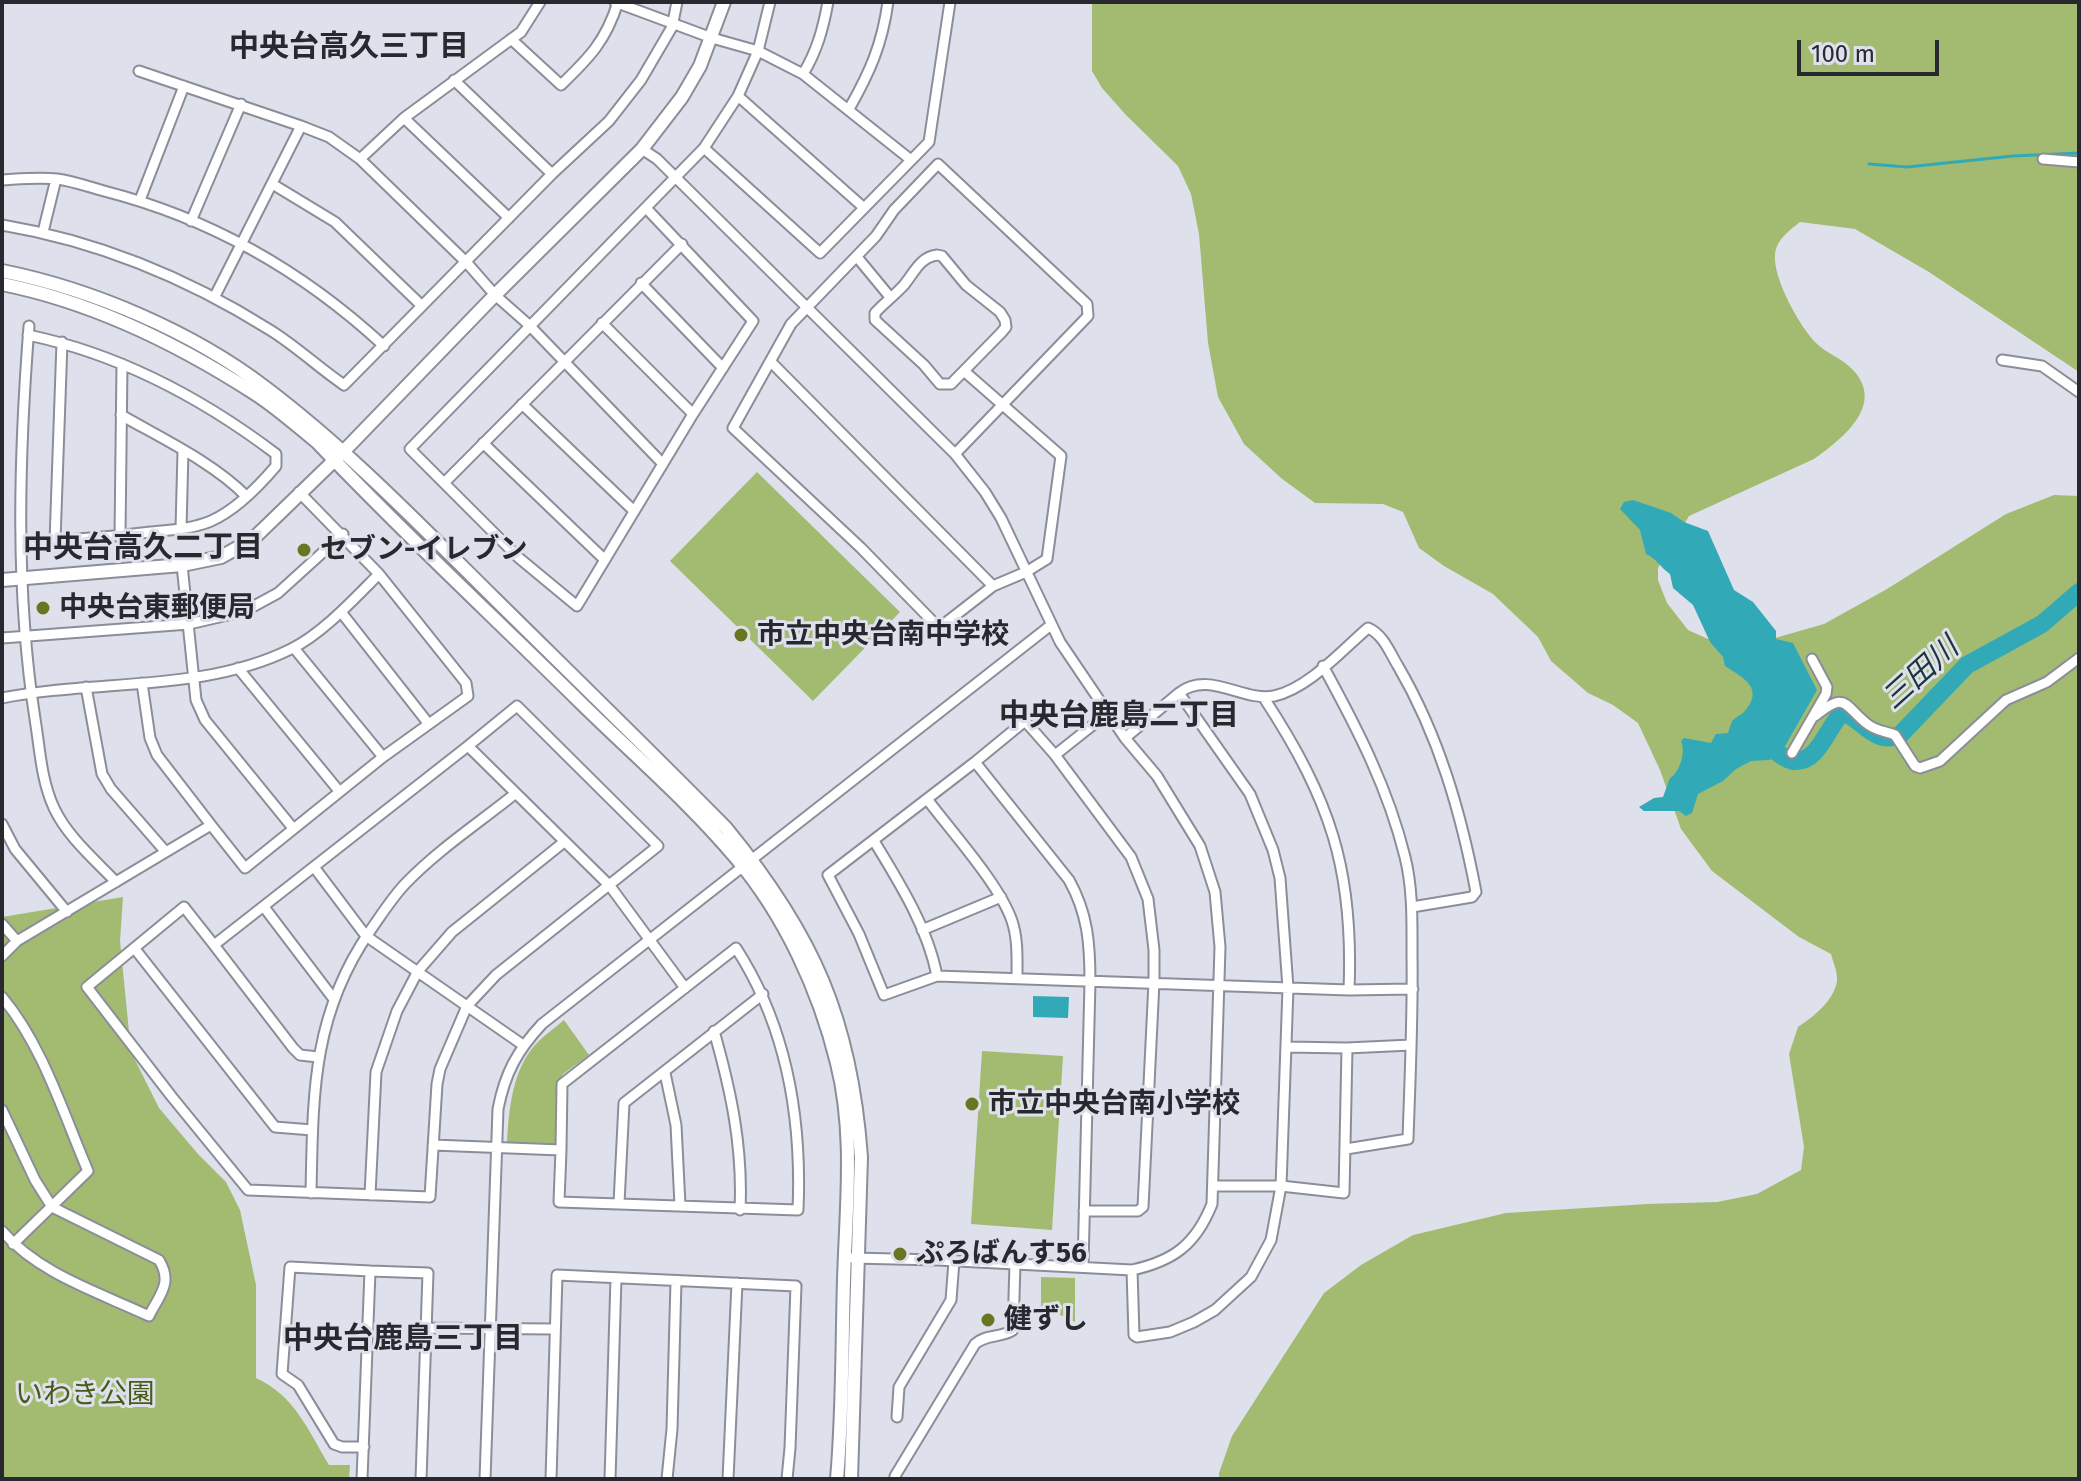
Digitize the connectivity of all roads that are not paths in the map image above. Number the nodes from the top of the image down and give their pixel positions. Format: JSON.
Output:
{"nodes":[{"id":1,"x":540,"y":2,"type":"edge"},
{"id":2,"x":617,"y":2,"type":"edge"},
{"id":3,"x":677,"y":2,"type":"edge"},
{"id":4,"x":724,"y":2,"type":"edge"},
{"id":5,"x":770,"y":2,"type":"edge"},
{"id":6,"x":828,"y":2,"type":"edge"},
{"id":7,"x":888,"y":2,"type":"edge"},
{"id":8,"x":950,"y":2,"type":"edge"},
{"id":9,"x":673,"y":22,"type":"junction"},
{"id":10,"x":712,"y":38,"type":"junction"},
{"id":11,"x":511,"y":39,"type":"junction"},
{"id":12,"x":758,"y":51,"type":"junction"},
{"id":13,"x":139,"y":71,"type":"dead end"},
{"id":14,"x":803,"y":74,"type":"junction"},
{"id":15,"x":454,"y":80,"type":"junction"},
{"id":16,"x":184,"y":86,"type":"junction"},
{"id":17,"x":738,"y":96,"type":"junction"},
{"id":18,"x":241,"y":104,"type":"junction"},
{"id":19,"x":849,"y":109,"type":"junction"},
{"id":20,"x":404,"y":118,"type":"junction"},
{"id":21,"x":301,"y":126,"type":"junction"},
{"id":22,"x":704,"y":148,"type":"junction"},
{"id":23,"x":642,"y":149,"type":"junction"},
{"id":24,"x":360,"y":159,"type":"junction"},
{"id":25,"x":2043,"y":159,"type":"dead end"},
{"id":26,"x":911,"y":160,"type":"junction"},
{"id":27,"x":2079,"y":162,"type":"edge"},
{"id":28,"x":552,"y":174,"type":"junction"},
{"id":29,"x":676,"y":178,"type":"junction"},
{"id":30,"x":56,"y":179,"type":"junction"},
{"id":31,"x":2,"y":180,"type":"edge"},
{"id":32,"x":274,"y":185,"type":"junction"},
{"id":33,"x":140,"y":200,"type":"junction"},
{"id":34,"x":863,"y":207,"type":"junction"},
{"id":35,"x":646,"y":208,"type":"junction"},
{"id":36,"x":509,"y":218,"type":"junction"},
{"id":37,"x":191,"y":221,"type":"junction"},
{"id":38,"x":2,"y":225,"type":"edge"},
{"id":39,"x":43,"y":232,"type":"junction"},
{"id":40,"x":240,"y":243,"type":"junction"},
{"id":41,"x":682,"y":244,"type":"junction"},
{"id":42,"x":857,"y":257,"type":"junction"},
{"id":43,"x":467,"y":263,"type":"junction"},
{"id":44,"x":2,"y":271,"type":"edge"},
{"id":45,"x":641,"y":283,"type":"junction"},
{"id":46,"x":2,"y":284,"type":"edge"},
{"id":47,"x":495,"y":295,"type":"junction"},
{"id":48,"x":215,"y":296,"type":"junction"},
{"id":49,"x":890,"y":297,"type":"junction"},
{"id":50,"x":422,"y":306,"type":"junction"},
{"id":51,"x":808,"y":308,"type":"junction"},
{"id":52,"x":602,"y":323,"type":"junction"},
{"id":53,"x":529,"y":325,"type":"junction"},
{"id":54,"x":62,"y":342,"type":"junction"},
{"id":55,"x":384,"y":346,"type":"junction"},
{"id":56,"x":2002,"y":360,"type":"dead end"},
{"id":57,"x":563,"y":362,"type":"junction"},
{"id":58,"x":771,"y":362,"type":"junction"},
{"id":59,"x":122,"y":364,"type":"junction"},
{"id":60,"x":723,"y":368,"type":"junction"},
{"id":61,"x":964,"y":371,"type":"junction"},
{"id":62,"x":2079,"y":392,"type":"edge"},
{"id":63,"x":522,"y":404,"type":"junction"},
{"id":64,"x":1003,"y":404,"type":"junction"},
{"id":65,"x":693,"y":414,"type":"junction"},
{"id":66,"x":121,"y":415,"type":"junction"},
{"id":67,"x":483,"y":443,"type":"junction"},
{"id":68,"x":183,"y":451,"type":"junction"},
{"id":69,"x":955,"y":454,"type":"junction"},
{"id":70,"x":339,"y":456,"type":"junction"},
{"id":71,"x":663,"y":464,"type":"junction"},
{"id":72,"x":445,"y":482,"type":"junction"},
{"id":73,"x":299,"y":492,"type":"junction"},
{"id":74,"x":246,"y":496,"type":"junction"},
{"id":75,"x":634,"y":511,"type":"junction"},
{"id":76,"x":181,"y":529,"type":"junction"},
{"id":77,"x":343,"y":534,"type":"junction"},
{"id":78,"x":120,"y":536,"type":"junction"},
{"id":79,"x":22,"y":541,"type":"junction"},
{"id":80,"x":55,"y":541,"type":"junction"},
{"id":81,"x":605,"y":560,"type":"junction"},
{"id":82,"x":182,"y":565,"type":"junction"},
{"id":83,"x":1026,"y":572,"type":"junction"},
{"id":84,"x":379,"y":574,"type":"junction"},
{"id":85,"x":21,"y":579,"type":"junction"},
{"id":86,"x":2,"y":580,"type":"edge"},
{"id":87,"x":993,"y":586,"type":"junction"},
{"id":88,"x":341,"y":612,"type":"junction"},
{"id":89,"x":189,"y":624,"type":"junction"},
{"id":90,"x":1051,"y":625,"type":"junction"},
{"id":91,"x":25,"y":636,"type":"junction"},
{"id":92,"x":2,"y":638,"type":"edge"},
{"id":93,"x":294,"y":648,"type":"junction"},
{"id":94,"x":2079,"y":658,"type":"edge"},
{"id":95,"x":1812,"y":659,"type":"dead end"},
{"id":96,"x":1323,"y":666,"type":"junction"},
{"id":97,"x":238,"y":668,"type":"junction"},
{"id":98,"x":194,"y":677,"type":"junction"},
{"id":99,"x":142,"y":683,"type":"junction"},
{"id":100,"x":86,"y":687,"type":"junction"},
{"id":101,"x":31,"y":693,"type":"junction"},
{"id":102,"x":1179,"y":693,"type":"junction"},
{"id":103,"x":2,"y":698,"type":"edge"},
{"id":104,"x":1264,"y":698,"type":"junction"},
{"id":105,"x":1108,"y":713,"type":"junction"},
{"id":106,"x":1815,"y":716,"type":"junction"},
{"id":107,"x":428,"y":723,"type":"junction"},
{"id":108,"x":1125,"y":738,"type":"junction"},
{"id":109,"x":468,"y":746,"type":"junction"},
{"id":110,"x":1792,"y":753,"type":"dead end"},
{"id":111,"x":1055,"y":755,"type":"junction"},
{"id":112,"x":383,"y":757,"type":"junction"},
{"id":113,"x":975,"y":762,"type":"junction"},
{"id":114,"x":339,"y":791,"type":"junction"},
{"id":115,"x":516,"y":793,"type":"junction"},
{"id":116,"x":927,"y":799,"type":"junction"},
{"id":117,"x":2,"y":824,"type":"edge"},
{"id":118,"x":211,"y":825,"type":"junction"},
{"id":119,"x":292,"y":827,"type":"junction"},
{"id":120,"x":874,"y":841,"type":"junction"},
{"id":121,"x":564,"y":842,"type":"junction"},
{"id":122,"x":165,"y":851,"type":"junction"},
{"id":123,"x":747,"y":863,"type":"junction"},
{"id":124,"x":314,"y":867,"type":"junction"},
{"id":125,"x":116,"y":882,"type":"junction"},
{"id":126,"x":610,"y":886,"type":"junction"},
{"id":127,"x":1001,"y":897,"type":"junction"},
{"id":128,"x":264,"y":907,"type":"junction"},
{"id":129,"x":1412,"y":907,"type":"junction"},
{"id":130,"x":67,"y":912,"type":"junction"},
{"id":131,"x":2,"y":924,"type":"edge"},
{"id":132,"x":922,"y":930,"type":"junction"},
{"id":133,"x":366,"y":936,"type":"junction"},
{"id":134,"x":651,"y":939,"type":"junction"},
{"id":135,"x":17,"y":941,"type":"junction"},
{"id":136,"x":214,"y":945,"type":"junction"},
{"id":137,"x":135,"y":949,"type":"junction"},
{"id":138,"x":2,"y":956,"type":"edge"},
{"id":139,"x":418,"y":971,"type":"junction"},
{"id":140,"x":937,"y":976,"type":"junction"},
{"id":141,"x":1017,"y":977,"type":"junction"},
{"id":142,"x":1090,"y":982,"type":"junction"},
{"id":143,"x":1154,"y":982,"type":"junction"},
{"id":144,"x":1221,"y":984,"type":"junction"},
{"id":145,"x":685,"y":988,"type":"junction"},
{"id":146,"x":1288,"y":988,"type":"junction"},
{"id":147,"x":1413,"y":989,"type":"junction"},
{"id":148,"x":1349,"y":990,"type":"junction"},
{"id":149,"x":763,"y":994,"type":"junction"},
{"id":150,"x":2,"y":997,"type":"edge"},
{"id":151,"x":333,"y":998,"type":"junction"},
{"id":152,"x":467,"y":1006,"type":"junction"},
{"id":153,"x":714,"y":1031,"type":"junction"},
{"id":154,"x":523,"y":1045,"type":"junction"},
{"id":155,"x":1411,"y":1045,"type":"junction"},
{"id":156,"x":1287,"y":1047,"type":"junction"},
{"id":157,"x":1347,"y":1048,"type":"junction"},
{"id":158,"x":318,"y":1057,"type":"junction"},
{"id":159,"x":665,"y":1073,"type":"junction"},
{"id":160,"x":2,"y":1110,"type":"edge"},
{"id":161,"x":312,"y":1130,"type":"junction"},
{"id":162,"x":433,"y":1145,"type":"junction"},
{"id":163,"x":497,"y":1149,"type":"junction"},
{"id":164,"x":1346,"y":1149,"type":"junction"},
{"id":165,"x":561,"y":1150,"type":"junction"},
{"id":166,"x":1213,"y":1186,"type":"junction"},
{"id":167,"x":1281,"y":1186,"type":"junction"},
{"id":168,"x":311,"y":1193,"type":"junction"},
{"id":169,"x":370,"y":1195,"type":"junction"},
{"id":170,"x":619,"y":1203,"type":"junction"},
{"id":171,"x":680,"y":1205,"type":"junction"},
{"id":172,"x":52,"y":1207,"type":"junction"},
{"id":173,"x":740,"y":1210,"type":"junction"},
{"id":174,"x":1084,"y":1211,"type":"junction"},
{"id":175,"x":2,"y":1231,"type":"edge"},
{"id":176,"x":13,"y":1244,"type":"junction"},
{"id":177,"x":852,"y":1258,"type":"junction"},
{"id":178,"x":954,"y":1261,"type":"junction"},
{"id":179,"x":1015,"y":1264,"type":"junction"},
{"id":180,"x":1083,"y":1266,"type":"junction"},
{"id":181,"x":1132,"y":1270,"type":"junction"},
{"id":182,"x":370,"y":1271,"type":"junction"},
{"id":183,"x":616,"y":1278,"type":"junction"},
{"id":184,"x":676,"y":1281,"type":"junction"},
{"id":185,"x":737,"y":1283,"type":"junction"},
{"id":186,"x":425,"y":1328,"type":"junction"},
{"id":187,"x":490,"y":1328,"type":"junction"},
{"id":188,"x":555,"y":1329,"type":"junction"},
{"id":189,"x":897,"y":1417,"type":"dead end"},
{"id":190,"x":364,"y":1447,"type":"junction"},
{"id":191,"x":362,"y":1479,"type":"edge"},
{"id":192,"x":421,"y":1479,"type":"edge"},
{"id":193,"x":485,"y":1479,"type":"edge"},
{"id":194,"x":551,"y":1479,"type":"edge"},
{"id":195,"x":610,"y":1479,"type":"edge"},
{"id":196,"x":667,"y":1479,"type":"edge"},
{"id":197,"x":728,"y":1479,"type":"edge"},
{"id":198,"x":787,"y":1479,"type":"edge"},
{"id":199,"x":837,"y":1479,"type":"edge"},
{"id":200,"x":851,"y":1479,"type":"edge"},
{"id":201,"x":896,"y":1479,"type":"edge"}],
"edges":[{"from":1,"to":11,"type":"street"},
{"from":2,"to":9,"type":"street"},
{"from":2,"to":11,"type":"street"},
{"from":3,"to":9,"type":"street"},
{"from":4,"to":10,"type":"street"},
{"from":5,"to":12,"type":"street"},
{"from":6,"to":14,"type":"street"},
{"from":7,"to":19,"type":"street"},
{"from":8,"to":26,"type":"street"},
{"from":9,"to":10,"type":"street"},
{"from":9,"to":28,"type":"street"},
{"from":10,"to":12,"type":"street"},
{"from":10,"to":23,"type":"street"},
{"from":11,"to":15,"type":"street"},
{"from":12,"to":14,"type":"street"},
{"from":12,"to":17,"type":"street"},
{"from":13,"to":16,"type":"street"},
{"from":14,"to":19,"type":"street"},
{"from":15,"to":20,"type":"street"},
{"from":15,"to":28,"type":"street"},
{"from":16,"to":18,"type":"street"},
{"from":16,"to":33,"type":"street"},
{"from":17,"to":22,"type":"street"},
{"from":17,"to":34,"type":"street"},
{"from":18,"to":21,"type":"street"},
{"from":18,"to":37,"type":"street"},
{"from":19,"to":26,"type":"street"},
{"from":20,"to":24,"type":"street"},
{"from":20,"to":36,"type":"street"},
{"from":21,"to":24,"type":"street"},
{"from":21,"to":32,"type":"street"},
{"from":22,"to":29,"type":"street"},
{"from":22,"to":34,"type":"street"},
{"from":23,"to":29,"type":"street"},
{"from":23,"to":47,"type":"street"},
{"from":24,"to":43,"type":"street"},
{"from":25,"to":27,"type":"street"},
{"from":26,"to":34,"type":"street"},
{"from":28,"to":36,"type":"street"},
{"from":29,"to":35,"type":"street"},
{"from":29,"to":51,"type":"street"},
{"from":30,"to":31,"type":"street"},
{"from":30,"to":33,"type":"street"},
{"from":30,"to":39,"type":"street"},
{"from":32,"to":40,"type":"street"},
{"from":32,"to":50,"type":"street"},
{"from":33,"to":37,"type":"street"},
{"from":35,"to":41,"type":"street"},
{"from":35,"to":53,"type":"street"},
{"from":36,"to":43,"type":"street"},
{"from":37,"to":40,"type":"street"},
{"from":38,"to":39,"type":"street"},
{"from":39,"to":48,"type":"street"},
{"from":40,"to":48,"type":"street"},
{"from":40,"to":55,"type":"street"},
{"from":41,"to":45,"type":"street"},
{"from":41,"to":60,"type":"street"},
{"from":42,"to":49,"type":"street"},
{"from":42,"to":51,"type":"street"},
{"from":42,"to":64,"type":"street"},
{"from":43,"to":47,"type":"street"},
{"from":43,"to":50,"type":"street"},
{"from":44,"to":70,"type":"street"},
{"from":45,"to":52,"type":"street"},
{"from":45,"to":60,"type":"street"},
{"from":46,"to":70,"type":"street"},
{"from":47,"to":53,"type":"street"},
{"from":47,"to":70,"type":"street"},
{"from":48,"to":55,"type":"street"},
{"from":49,"to":61,"type":"street"},
{"from":49,"to":61,"type":"street"},
{"from":50,"to":55,"type":"street"},
{"from":51,"to":58,"type":"street"},
{"from":51,"to":69,"type":"street"},
{"from":52,"to":57,"type":"street"},
{"from":52,"to":65,"type":"street"},
{"from":53,"to":57,"type":"street"},
{"from":53,"to":72,"type":"street"},
{"from":54,"to":59,"type":"street"},
{"from":54,"to":79,"type":"street"},
{"from":54,"to":80,"type":"street"},
{"from":56,"to":62,"type":"street"},
{"from":57,"to":63,"type":"street"},
{"from":57,"to":71,"type":"street"},
{"from":58,"to":87,"type":"street"},
{"from":58,"to":87,"type":"street"},
{"from":59,"to":66,"type":"street"},
{"from":59,"to":74,"type":"street"},
{"from":60,"to":65,"type":"street"},
{"from":61,"to":64,"type":"street"},
{"from":63,"to":67,"type":"street"},
{"from":63,"to":75,"type":"street"},
{"from":64,"to":69,"type":"street"},
{"from":64,"to":83,"type":"street"},
{"from":65,"to":71,"type":"street"},
{"from":66,"to":68,"type":"street"},
{"from":66,"to":78,"type":"street"},
{"from":67,"to":72,"type":"street"},
{"from":67,"to":81,"type":"street"},
{"from":68,"to":74,"type":"street"},
{"from":68,"to":76,"type":"street"},
{"from":69,"to":83,"type":"street"},
{"from":70,"to":73,"type":"street"},
{"from":70,"to":123,"type":"street"},
{"from":71,"to":75,"type":"street"},
{"from":72,"to":81,"type":"street"},
{"from":73,"to":77,"type":"street"},
{"from":73,"to":82,"type":"street"},
{"from":74,"to":76,"type":"street"},
{"from":75,"to":81,"type":"street"},
{"from":76,"to":78,"type":"street"},
{"from":77,"to":84,"type":"street"},
{"from":77,"to":89,"type":"street"},
{"from":78,"to":80,"type":"street"},
{"from":79,"to":80,"type":"street"},
{"from":79,"to":85,"type":"street"},
{"from":82,"to":85,"type":"street"},
{"from":82,"to":89,"type":"street"},
{"from":83,"to":87,"type":"street"},
{"from":83,"to":90,"type":"street"},
{"from":84,"to":88,"type":"street"},
{"from":84,"to":107,"type":"street"},
{"from":85,"to":86,"type":"street"},
{"from":85,"to":91,"type":"street"},
{"from":88,"to":93,"type":"street"},
{"from":88,"to":107,"type":"street"},
{"from":89,"to":91,"type":"street"},
{"from":89,"to":98,"type":"street"},
{"from":90,"to":105,"type":"street"},
{"from":90,"to":123,"type":"street"},
{"from":91,"to":92,"type":"street"},
{"from":91,"to":101,"type":"street"},
{"from":93,"to":97,"type":"street"},
{"from":93,"to":112,"type":"street"},
{"from":94,"to":106,"type":"street"},
{"from":95,"to":106,"type":"street"},
{"from":96,"to":104,"type":"street"},
{"from":96,"to":129,"type":"street"},
{"from":96,"to":129,"type":"street"},
{"from":97,"to":98,"type":"street"},
{"from":97,"to":114,"type":"street"},
{"from":98,"to":99,"type":"street"},
{"from":98,"to":119,"type":"street"},
{"from":99,"to":100,"type":"street"},
{"from":99,"to":118,"type":"street"},
{"from":100,"to":101,"type":"street"},
{"from":100,"to":122,"type":"street"},
{"from":101,"to":103,"type":"street"},
{"from":101,"to":125,"type":"street"},
{"from":102,"to":104,"type":"street"},
{"from":102,"to":108,"type":"street"},
{"from":102,"to":146,"type":"street"},
{"from":104,"to":148,"type":"street"},
{"from":105,"to":108,"type":"street"},
{"from":105,"to":111,"type":"street"},
{"from":106,"to":110,"type":"street"},
{"from":107,"to":112,"type":"street"},
{"from":108,"to":144,"type":"street"},
{"from":109,"to":115,"type":"street"},
{"from":109,"to":124,"type":"street"},
{"from":109,"to":126,"type":"street"},
{"from":111,"to":113,"type":"street"},
{"from":111,"to":143,"type":"street"},
{"from":112,"to":114,"type":"street"},
{"from":113,"to":116,"type":"street"},
{"from":113,"to":142,"type":"street"},
{"from":114,"to":119,"type":"street"},
{"from":115,"to":121,"type":"street"},
{"from":115,"to":133,"type":"street"},
{"from":116,"to":120,"type":"street"},
{"from":116,"to":127,"type":"street"},
{"from":117,"to":130,"type":"street"},
{"from":118,"to":119,"type":"street"},
{"from":118,"to":122,"type":"street"},
{"from":120,"to":132,"type":"street"},
{"from":120,"to":140,"type":"street"},
{"from":121,"to":126,"type":"street"},
{"from":121,"to":139,"type":"street"},
{"from":122,"to":125,"type":"street"},
{"from":123,"to":134,"type":"street"},
{"from":123,"to":177,"type":"street"},
{"from":124,"to":128,"type":"street"},
{"from":124,"to":133,"type":"street"},
{"from":125,"to":130,"type":"street"},
{"from":126,"to":134,"type":"street"},
{"from":126,"to":152,"type":"street"},
{"from":127,"to":132,"type":"street"},
{"from":127,"to":141,"type":"street"},
{"from":128,"to":136,"type":"street"},
{"from":128,"to":151,"type":"street"},
{"from":129,"to":147,"type":"street"},
{"from":130,"to":135,"type":"street"},
{"from":131,"to":135,"type":"street"},
{"from":132,"to":140,"type":"street"},
{"from":133,"to":139,"type":"street"},
{"from":133,"to":151,"type":"street"},
{"from":134,"to":145,"type":"street"},
{"from":134,"to":154,"type":"street"},
{"from":135,"to":138,"type":"street"},
{"from":136,"to":137,"type":"street"},
{"from":136,"to":158,"type":"street"},
{"from":137,"to":161,"type":"street"},
{"from":137,"to":168,"type":"street"},
{"from":139,"to":152,"type":"street"},
{"from":139,"to":169,"type":"street"},
{"from":140,"to":141,"type":"street"},
{"from":141,"to":142,"type":"street"},
{"from":142,"to":143,"type":"street"},
{"from":142,"to":174,"type":"street"},
{"from":143,"to":144,"type":"street"},
{"from":143,"to":174,"type":"street"},
{"from":144,"to":146,"type":"street"},
{"from":144,"to":166,"type":"street"},
{"from":145,"to":149,"type":"street"},
{"from":145,"to":165,"type":"street"},
{"from":146,"to":148,"type":"street"},
{"from":146,"to":156,"type":"street"},
{"from":147,"to":148,"type":"street"},
{"from":147,"to":155,"type":"street"},
{"from":149,"to":153,"type":"street"},
{"from":149,"to":173,"type":"street"},
{"from":150,"to":172,"type":"street"},
{"from":151,"to":158,"type":"street"},
{"from":152,"to":154,"type":"street"},
{"from":152,"to":162,"type":"street"},
{"from":153,"to":159,"type":"street"},
{"from":153,"to":173,"type":"street"},
{"from":154,"to":163,"type":"street"},
{"from":155,"to":157,"type":"street"},
{"from":155,"to":164,"type":"street"},
{"from":156,"to":157,"type":"street"},
{"from":156,"to":167,"type":"street"},
{"from":157,"to":164,"type":"street"},
{"from":158,"to":161,"type":"street"},
{"from":159,"to":170,"type":"street"},
{"from":159,"to":171,"type":"street"},
{"from":160,"to":172,"type":"street"},
{"from":161,"to":168,"type":"street"},
{"from":162,"to":163,"type":"street"},
{"from":162,"to":169,"type":"street"},
{"from":163,"to":165,"type":"street"},
{"from":163,"to":187,"type":"street"},
{"from":164,"to":167,"type":"street"},
{"from":165,"to":170,"type":"street"},
{"from":166,"to":167,"type":"street"},
{"from":166,"to":181,"type":"street"},
{"from":167,"to":181,"type":"street"},
{"from":168,"to":169,"type":"street"},
{"from":170,"to":171,"type":"street"},
{"from":171,"to":173,"type":"street"},
{"from":172,"to":176,"type":"street"},
{"from":172,"to":176,"type":"street"},
{"from":174,"to":180,"type":"street"},
{"from":175,"to":176,"type":"street"},
{"from":177,"to":178,"type":"street"},
{"from":177,"to":199,"type":"street"},
{"from":177,"to":200,"type":"street"},
{"from":178,"to":179,"type":"street"},
{"from":178,"to":189,"type":"street"},
{"from":179,"to":180,"type":"street"},
{"from":179,"to":201,"type":"street"},
{"from":180,"to":181,"type":"street"},
{"from":182,"to":186,"type":"street"},
{"from":182,"to":190,"type":"street"},
{"from":182,"to":190,"type":"street"},
{"from":183,"to":184,"type":"street"},
{"from":183,"to":188,"type":"street"},
{"from":183,"to":195,"type":"street"},
{"from":184,"to":185,"type":"street"},
{"from":184,"to":196,"type":"street"},
{"from":185,"to":197,"type":"street"},
{"from":185,"to":198,"type":"street"},
{"from":186,"to":187,"type":"street"},
{"from":186,"to":192,"type":"street"},
{"from":187,"to":188,"type":"street"},
{"from":187,"to":193,"type":"street"},
{"from":188,"to":194,"type":"street"},
{"from":190,"to":191,"type":"street"}]}
